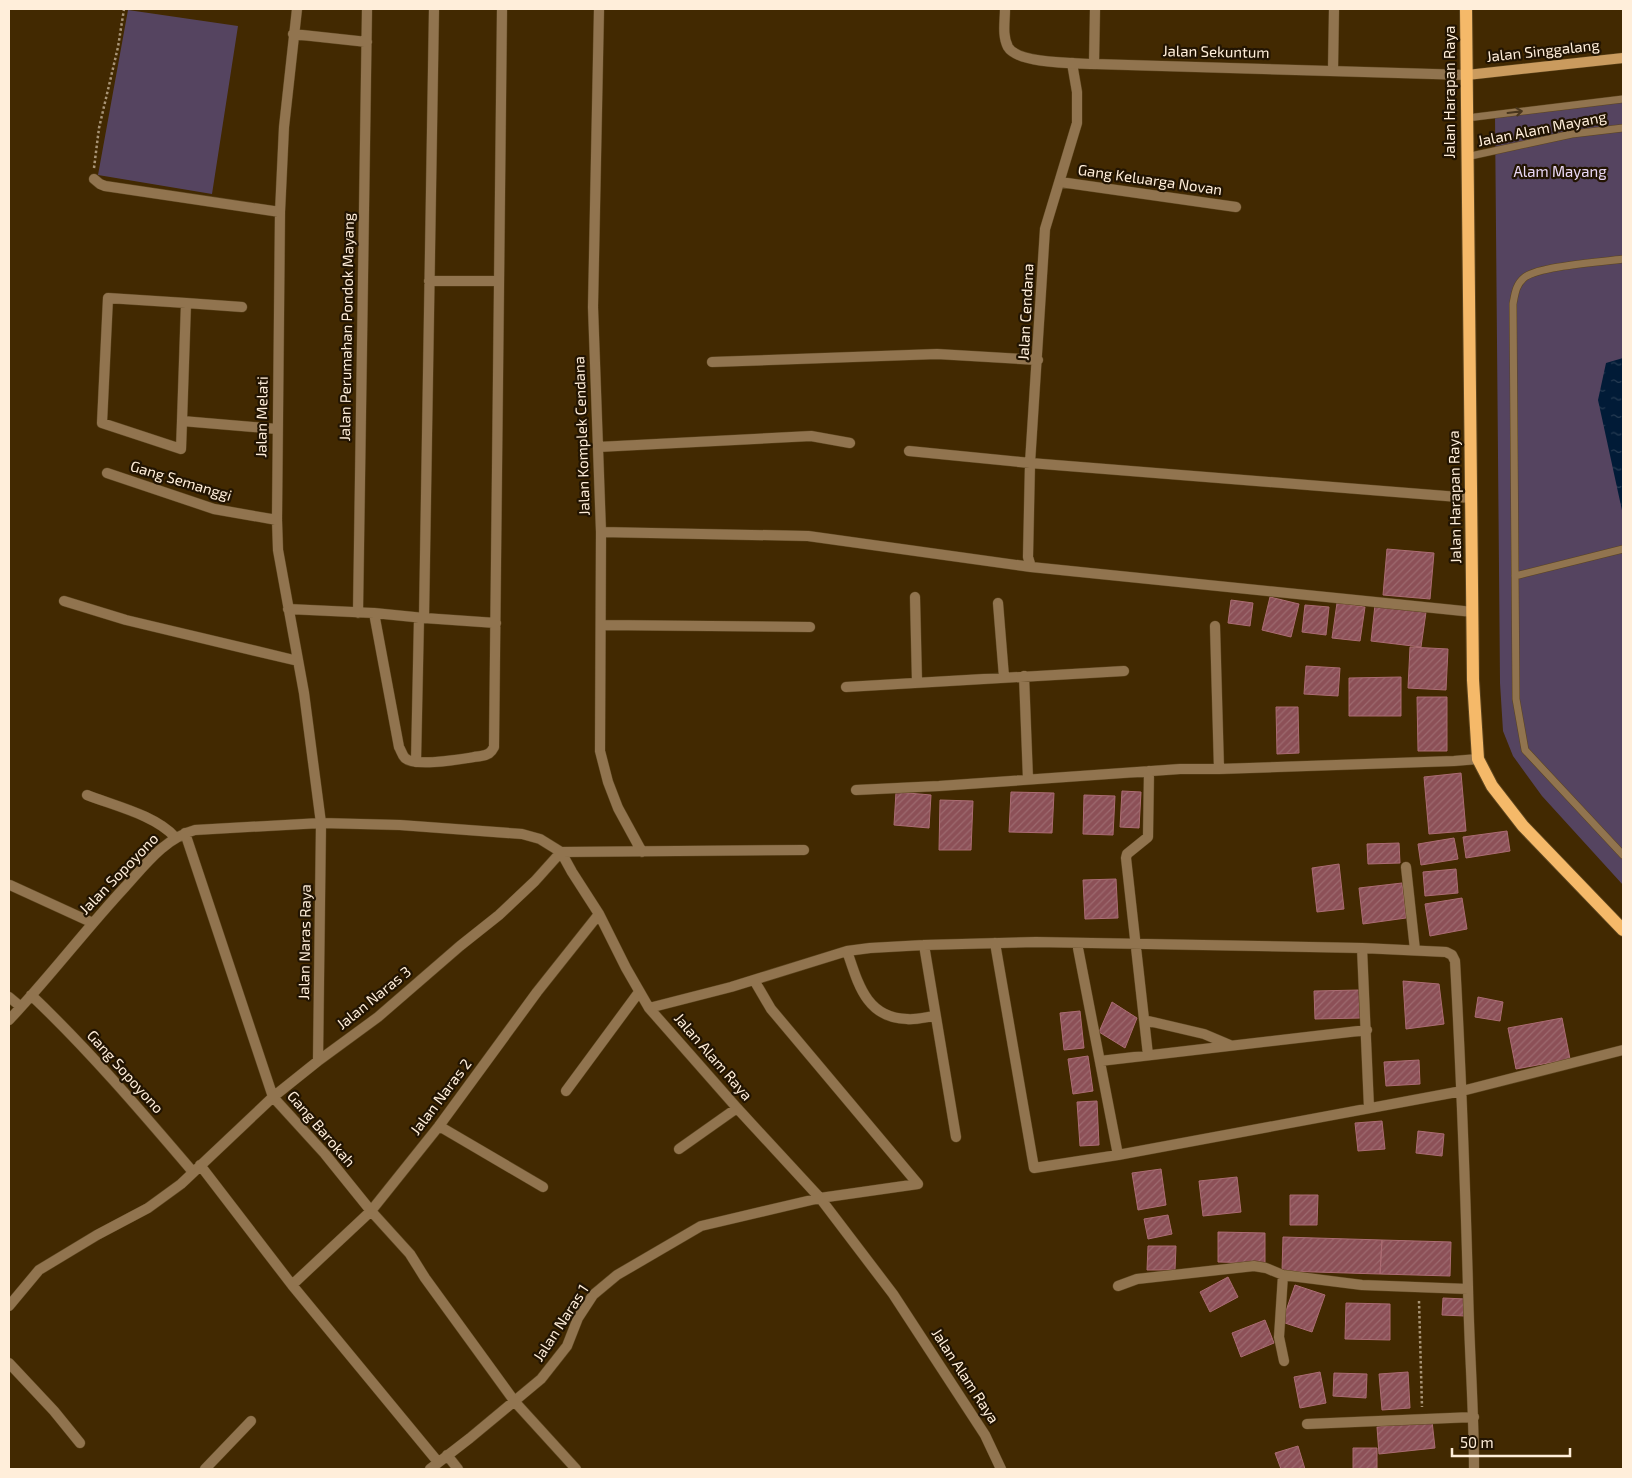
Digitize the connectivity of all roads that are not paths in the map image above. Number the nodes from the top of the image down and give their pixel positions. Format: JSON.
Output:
{"nodes":[{"id":1,"x":297,"y":9,"type":"edge"},
{"id":2,"x":367,"y":9,"type":"edge"},
{"id":3,"x":434,"y":9,"type":"edge"},
{"id":4,"x":502,"y":9,"type":"edge"},
{"id":5,"x":599,"y":9,"type":"edge"},
{"id":6,"x":1006,"y":9,"type":"edge"},
{"id":7,"x":1095,"y":9,"type":"edge"},
{"id":8,"x":1334,"y":9,"type":"edge"},
{"id":9,"x":1466,"y":9,"type":"edge"},
{"id":10,"x":293,"y":34,"type":"junction"},
{"id":11,"x":367,"y":42,"type":"junction"},
{"id":12,"x":1623,"y":58,"type":"edge"},
{"id":13,"x":1072,"y":63,"type":"junction"},
{"id":14,"x":1094,"y":64,"type":"junction"},
{"id":15,"x":1333,"y":70,"type":"junction"},
{"id":16,"x":1466,"y":75,"type":"junction"},
{"id":17,"x":1623,"y":99,"type":"edge"},
{"id":18,"x":1467,"y":118,"type":"junction"},
{"id":19,"x":1623,"y":128,"type":"edge"},
{"id":20,"x":1466,"y":157,"type":"junction"},
{"id":21,"x":94,"y":179,"type":"road end"},
{"id":22,"x":1060,"y":182,"type":"junction"},
{"id":23,"x":1236,"y":207,"type":"dead end"},
{"id":24,"x":280,"y":212,"type":"junction"},
{"id":25,"x":1623,"y":259,"type":"edge"},
{"id":26,"x":429,"y":281,"type":"junction"},
{"id":27,"x":499,"y":281,"type":"junction"},
{"id":28,"x":186,"y":303,"type":"junction"},
{"id":29,"x":242,"y":308,"type":"dead end"},
{"id":30,"x":1038,"y":360,"type":"junction"},
{"id":31,"x":712,"y":362,"type":"dead end"},
{"id":32,"x":182,"y":421,"type":"junction"},
{"id":33,"x":277,"y":429,"type":"junction"},
{"id":34,"x":850,"y":443,"type":"dead end"},
{"id":35,"x":598,"y":447,"type":"junction"},
{"id":36,"x":909,"y":451,"type":"dead end"},
{"id":37,"x":1030,"y":463,"type":"junction"},
{"id":38,"x":107,"y":473,"type":"dead end"},
{"id":39,"x":1471,"y":498,"type":"junction"},
{"id":40,"x":276,"y":520,"type":"junction"},
{"id":41,"x":601,"y":532,"type":"junction"},
{"id":42,"x":1623,"y":549,"type":"edge"},
{"id":43,"x":1031,"y":567,"type":"junction"},
{"id":44,"x":1515,"y":576,"type":"junction"},
{"id":45,"x":915,"y":597,"type":"dead end"},
{"id":46,"x":64,"y":601,"type":"dead end"},
{"id":47,"x":998,"y":603,"type":"dead end"},
{"id":48,"x":288,"y":609,"type":"junction"},
{"id":49,"x":1472,"y":612,"type":"junction"},
{"id":50,"x":358,"y":613,"type":"junction"},
{"id":51,"x":374,"y":614,"type":"junction"},
{"id":52,"x":421,"y":618,"type":"junction"},
{"id":53,"x":496,"y":623,"type":"junction"},
{"id":54,"x":601,"y":625,"type":"junction"},
{"id":55,"x":1215,"y":626,"type":"dead end"},
{"id":56,"x":810,"y":627,"type":"dead end"},
{"id":57,"x":298,"y":661,"type":"junction"},
{"id":58,"x":1124,"y":671,"type":"dead end"},
{"id":59,"x":1024,"y":676,"type":"junction"},
{"id":60,"x":1004,"y":677,"type":"junction"},
{"id":61,"x":917,"y":682,"type":"junction"},
{"id":62,"x":846,"y":687,"type":"dead end"},
{"id":63,"x":1478,"y":759,"type":"junction"},
{"id":64,"x":416,"y":762,"type":"junction"},
{"id":65,"x":1219,"y":769,"type":"junction"},
{"id":66,"x":1149,"y":771,"type":"junction"},
{"id":67,"x":1028,"y":779,"type":"junction"},
{"id":68,"x":856,"y":790,"type":"dead end"},
{"id":69,"x":87,"y":795,"type":"dead end"},
{"id":70,"x":321,"y":823,"type":"junction"},
{"id":71,"x":180,"y":835,"type":"junction"},
{"id":72,"x":804,"y":850,"type":"dead end"},
{"id":73,"x":561,"y":852,"type":"junction"},
{"id":74,"x":642,"y":852,"type":"junction"},
{"id":75,"x":1623,"y":855,"type":"edge"},
{"id":76,"x":1406,"y":867,"type":"dead end"},
{"id":77,"x":10,"y":885,"type":"edge"},
{"id":78,"x":599,"y":914,"type":"junction"},
{"id":79,"x":92,"y":923,"type":"junction"},
{"id":80,"x":1623,"y":930,"type":"edge"},
{"id":81,"x":995,"y":943,"type":"junction"},
{"id":82,"x":1077,"y":943,"type":"junction"},
{"id":83,"x":924,"y":945,"type":"junction"},
{"id":84,"x":1135,"y":945,"type":"junction"},
{"id":85,"x":1362,"y":948,"type":"junction"},
{"id":86,"x":1415,"y":950,"type":"junction"},
{"id":87,"x":847,"y":951,"type":"junction"},
{"id":88,"x":754,"y":980,"type":"junction"},
{"id":89,"x":640,"y":992,"type":"junction"},
{"id":90,"x":31,"y":995,"type":"junction"},
{"id":91,"x":9,"y":997,"type":"edge"},
{"id":92,"x":21,"y":1007,"type":"junction"},
{"id":93,"x":649,"y":1008,"type":"junction"},
{"id":94,"x":935,"y":1016,"type":"junction"},
{"id":95,"x":9,"y":1020,"type":"edge"},
{"id":96,"x":1144,"y":1020,"type":"junction"},
{"id":97,"x":1367,"y":1030,"type":"junction"},
{"id":98,"x":1231,"y":1045,"type":"junction"},
{"id":99,"x":1623,"y":1050,"type":"edge"},
{"id":100,"x":1148,"y":1056,"type":"junction"},
{"id":101,"x":1100,"y":1060,"type":"junction"},
{"id":102,"x":318,"y":1061,"type":"junction"},
{"id":103,"x":566,"y":1091,"type":"dead end"},
{"id":104,"x":1462,"y":1092,"type":"junction"},
{"id":105,"x":273,"y":1097,"type":"junction"},
{"id":106,"x":737,"y":1108,"type":"junction"},
{"id":107,"x":1369,"y":1108,"type":"junction"},
{"id":108,"x":439,"y":1126,"type":"junction"},
{"id":109,"x":956,"y":1138,"type":"dead end"},
{"id":110,"x":679,"y":1149,"type":"dead end"},
{"id":111,"x":1118,"y":1155,"type":"junction"},
{"id":112,"x":197,"y":1168,"type":"junction"},
{"id":113,"x":543,"y":1187,"type":"dead end"},
{"id":114,"x":820,"y":1198,"type":"junction"},
{"id":115,"x":371,"y":1211,"type":"junction"},
{"id":116,"x":1283,"y":1275,"type":"junction"},
{"id":117,"x":292,"y":1285,"type":"junction"},
{"id":118,"x":1118,"y":1286,"type":"dead end"},
{"id":119,"x":1468,"y":1289,"type":"junction"},
{"id":120,"x":9,"y":1306,"type":"edge"},
{"id":121,"x":1284,"y":1361,"type":"dead end"},
{"id":122,"x":9,"y":1363,"type":"edge"},
{"id":123,"x":515,"y":1402,"type":"junction"},
{"id":124,"x":1474,"y":1417,"type":"junction"},
{"id":125,"x":251,"y":1421,"type":"dead end"},
{"id":126,"x":1308,"y":1424,"type":"dead end"},
{"id":127,"x":80,"y":1443,"type":"dead end"},
{"id":128,"x":447,"y":1455,"type":"junction"},
{"id":129,"x":434,"y":1466,"type":"edge"},
{"id":130,"x":205,"y":1469,"type":"edge"},
{"id":131,"x":458,"y":1469,"type":"edge"},
{"id":132,"x":576,"y":1469,"type":"edge"},
{"id":133,"x":1001,"y":1469,"type":"edge"},
{"id":134,"x":1474,"y":1469,"type":"edge"}],
"edges":[{"from":1,"to":10,"type":"street","name":"Jalan Melati"},
{"from":2,"to":11,"type":"street","name":"Jalan Perumahan Pondok Mayang"},
{"from":3,"to":26,"type":"street"},
{"from":4,"to":27,"type":"street"},
{"from":5,"to":35,"type":"street","name":"Jalan Komplek Cendana"},
{"from":6,"to":13,"type":"street","name":"Jalan Sekuntum"},
{"from":7,"to":14,"type":"street"},
{"from":8,"to":15,"type":"street"},
{"from":9,"to":16,"type":"main road","name":"Jalan Harapan Raya"},
{"from":10,"to":11,"type":"street"},
{"from":10,"to":24,"type":"street","name":"Jalan Melati"},
{"from":11,"to":50,"type":"street","name":"Jalan Perumahan Pondok Mayang"},
{"from":12,"to":16,"type":"main road","name":"Jalan Singgalang"},
{"from":13,"to":14,"type":"street","name":"Jalan Sekuntum"},
{"from":13,"to":22,"type":"street","name":"Jalan Cendana"},
{"from":14,"to":15,"type":"street","name":"Jalan Sekuntum"},
{"from":15,"to":16,"type":"street","name":"Jalan Sekuntum"},
{"from":16,"to":18,"type":"main road","name":"Jalan Harapan Raya"},
{"from":18,"to":17,"type":"lane","one_way":true},
{"from":18,"to":20,"type":"main road","name":"Jalan Harapan Raya"},
{"from":19,"to":20,"type":"lane","name":"Jalan Alam Mayang"},
{"from":20,"to":39,"type":"main road","name":"Jalan Harapan Raya"},
{"from":21,"to":24,"type":"street"},
{"from":22,"to":23,"type":"street","name":"Gang Keluarga Novan"},
{"from":22,"to":30,"type":"street","name":"Jalan Cendana"},
{"from":24,"to":33,"type":"street","name":"Jalan Melati"},
{"from":25,"to":44,"type":"lane"},
{"from":26,"to":27,"type":"street"},
{"from":26,"to":52,"type":"street"},
{"from":27,"to":53,"type":"street"},
{"from":28,"to":29,"type":"street"},
{"from":28,"to":32,"type":"street"},
{"from":28,"to":32,"type":"street"},
{"from":30,"to":31,"type":"street"},
{"from":30,"to":37,"type":"street","name":"Jalan Cendana"},
{"from":32,"to":33,"type":"street"},
{"from":33,"to":40,"type":"street","name":"Jalan Melati"},
{"from":34,"to":35,"type":"street"},
{"from":35,"to":41,"type":"street","name":"Jalan Komplek Cendana"},
{"from":36,"to":37,"type":"street"},
{"from":37,"to":39,"type":"street"},
{"from":37,"to":43,"type":"street","name":"Jalan Cendana"},
{"from":38,"to":40,"type":"street","name":"Gang Semanggi"},
{"from":39,"to":49,"type":"main road","name":"Jalan Harapan Raya"},
{"from":40,"to":48,"type":"street","name":"Jalan Melati"},
{"from":41,"to":43,"type":"street"},
{"from":41,"to":54,"type":"street","name":"Jalan Komplek Cendana"},
{"from":42,"to":44,"type":"lane"},
{"from":43,"to":49,"type":"street"},
{"from":44,"to":75,"type":"lane"},
{"from":45,"to":61,"type":"street"},
{"from":46,"to":57,"type":"street"},
{"from":47,"to":60,"type":"street"},
{"from":48,"to":50,"type":"street"},
{"from":48,"to":57,"type":"street","name":"Jalan Melati"},
{"from":49,"to":63,"type":"main road","name":"Jalan Harapan Raya"},
{"from":50,"to":51,"type":"street"},
{"from":51,"to":52,"type":"street"},
{"from":51,"to":64,"type":"street"},
{"from":52,"to":53,"type":"street"},
{"from":52,"to":64,"type":"street"},
{"from":53,"to":64,"type":"street"},
{"from":54,"to":56,"type":"street"},
{"from":54,"to":74,"type":"street","name":"Jalan Komplek Cendana"},
{"from":55,"to":65,"type":"street"},
{"from":57,"to":70,"type":"street","name":"Jalan Melati"},
{"from":58,"to":59,"type":"street"},
{"from":59,"to":60,"type":"street"},
{"from":59,"to":67,"type":"street"},
{"from":60,"to":61,"type":"street"},
{"from":61,"to":62,"type":"street"},
{"from":63,"to":65,"type":"street"},
{"from":63,"to":80,"type":"main road","name":"Jalan Harapan Raya"},
{"from":65,"to":66,"type":"street"},
{"from":66,"to":67,"type":"street"},
{"from":66,"to":84,"type":"street"},
{"from":67,"to":68,"type":"street"},
{"from":69,"to":71,"type":"street"},
{"from":70,"to":71,"type":"street"},
{"from":70,"to":73,"type":"street","name":"Jalan Alam Raya"},
{"from":70,"to":102,"type":"street","name":"Jalan Naras Raya"},
{"from":71,"to":79,"type":"street","name":"Jalan Sopoyono"},
{"from":71,"to":105,"type":"street","name":"Gang Barokah"},
{"from":72,"to":74,"type":"street"},
{"from":73,"to":74,"type":"street"},
{"from":73,"to":78,"type":"street","name":"Jalan Alam Raya"},
{"from":73,"to":102,"type":"street","name":"Jalan Naras 3"},
{"from":76,"to":86,"type":"street"},
{"from":77,"to":79,"type":"street"},
{"from":78,"to":89,"type":"street","name":"Jalan Alam Raya"},
{"from":78,"to":108,"type":"street","name":"Jalan Naras 2"},
{"from":79,"to":90,"type":"street","name":"Jalan Sopoyono"},
{"from":81,"to":82,"type":"street"},
{"from":81,"to":83,"type":"street"},
{"from":81,"to":111,"type":"street"},
{"from":82,"to":84,"type":"street"},
{"from":82,"to":101,"type":"street"},
{"from":83,"to":87,"type":"street"},
{"from":83,"to":94,"type":"street"},
{"from":84,"to":85,"type":"street"},
{"from":84,"to":96,"type":"street"},
{"from":85,"to":86,"type":"street"},
{"from":85,"to":97,"type":"street"},
{"from":86,"to":104,"type":"street"},
{"from":87,"to":88,"type":"street"},
{"from":87,"to":94,"type":"street"},
{"from":88,"to":93,"type":"street"},
{"from":88,"to":114,"type":"street","name":"Jalan Naras 1"},
{"from":89,"to":93,"type":"street","name":"Jalan Alam Raya"},
{"from":89,"to":103,"type":"street"},
{"from":90,"to":92,"type":"street","name":"Jalan Sopoyono"},
{"from":90,"to":112,"type":"street","name":"Gang Sopoyono"},
{"from":91,"to":92,"type":"street"},
{"from":92,"to":95,"type":"street","name":"Jalan Sopoyono"},
{"from":93,"to":106,"type":"street","name":"Jalan Alam Raya"},
{"from":94,"to":109,"type":"street"},
{"from":96,"to":98,"type":"street"},
{"from":96,"to":100,"type":"street"},
{"from":97,"to":98,"type":"street"},
{"from":97,"to":107,"type":"street"},
{"from":98,"to":100,"type":"street"},
{"from":99,"to":104,"type":"street"},
{"from":100,"to":101,"type":"street"},
{"from":101,"to":111,"type":"street"},
{"from":102,"to":105,"type":"street","name":"Jalan Naras 3"},
{"from":104,"to":107,"type":"street"},
{"from":104,"to":119,"type":"street"},
{"from":105,"to":112,"type":"street","name":"Jalan Naras 3"},
{"from":105,"to":115,"type":"street","name":"Gang Barokah"},
{"from":106,"to":110,"type":"street"},
{"from":106,"to":114,"type":"street","name":"Jalan Alam Raya"},
{"from":107,"to":111,"type":"street"},
{"from":108,"to":113,"type":"street"},
{"from":108,"to":115,"type":"street","name":"Jalan Naras 2"},
{"from":112,"to":117,"type":"street","name":"Gang Sopoyono"},
{"from":112,"to":120,"type":"street","name":"Jalan Naras 3"},
{"from":114,"to":123,"type":"street","name":"Jalan Naras 1"},
{"from":114,"to":133,"type":"street","name":"Jalan Alam Raya"},
{"from":115,"to":117,"type":"street","name":"Jalan Naras 2"},
{"from":115,"to":123,"type":"street","name":"Gang Barokah"},
{"from":116,"to":118,"type":"street"},
{"from":116,"to":119,"type":"street"},
{"from":116,"to":121,"type":"street"},
{"from":117,"to":129,"type":"street","name":"Gang Sopoyono"},
{"from":119,"to":124,"type":"street"},
{"from":122,"to":127,"type":"street"},
{"from":123,"to":128,"type":"street","name":"Jalan Naras 1"},
{"from":123,"to":132,"type":"street","name":"Gang Barokah"},
{"from":124,"to":126,"type":"street"},
{"from":124,"to":134,"type":"street"},
{"from":125,"to":130,"type":"street"},
{"from":128,"to":129,"type":"street","name":"Jalan Naras 1"},
{"from":128,"to":131,"type":"street"}]}
